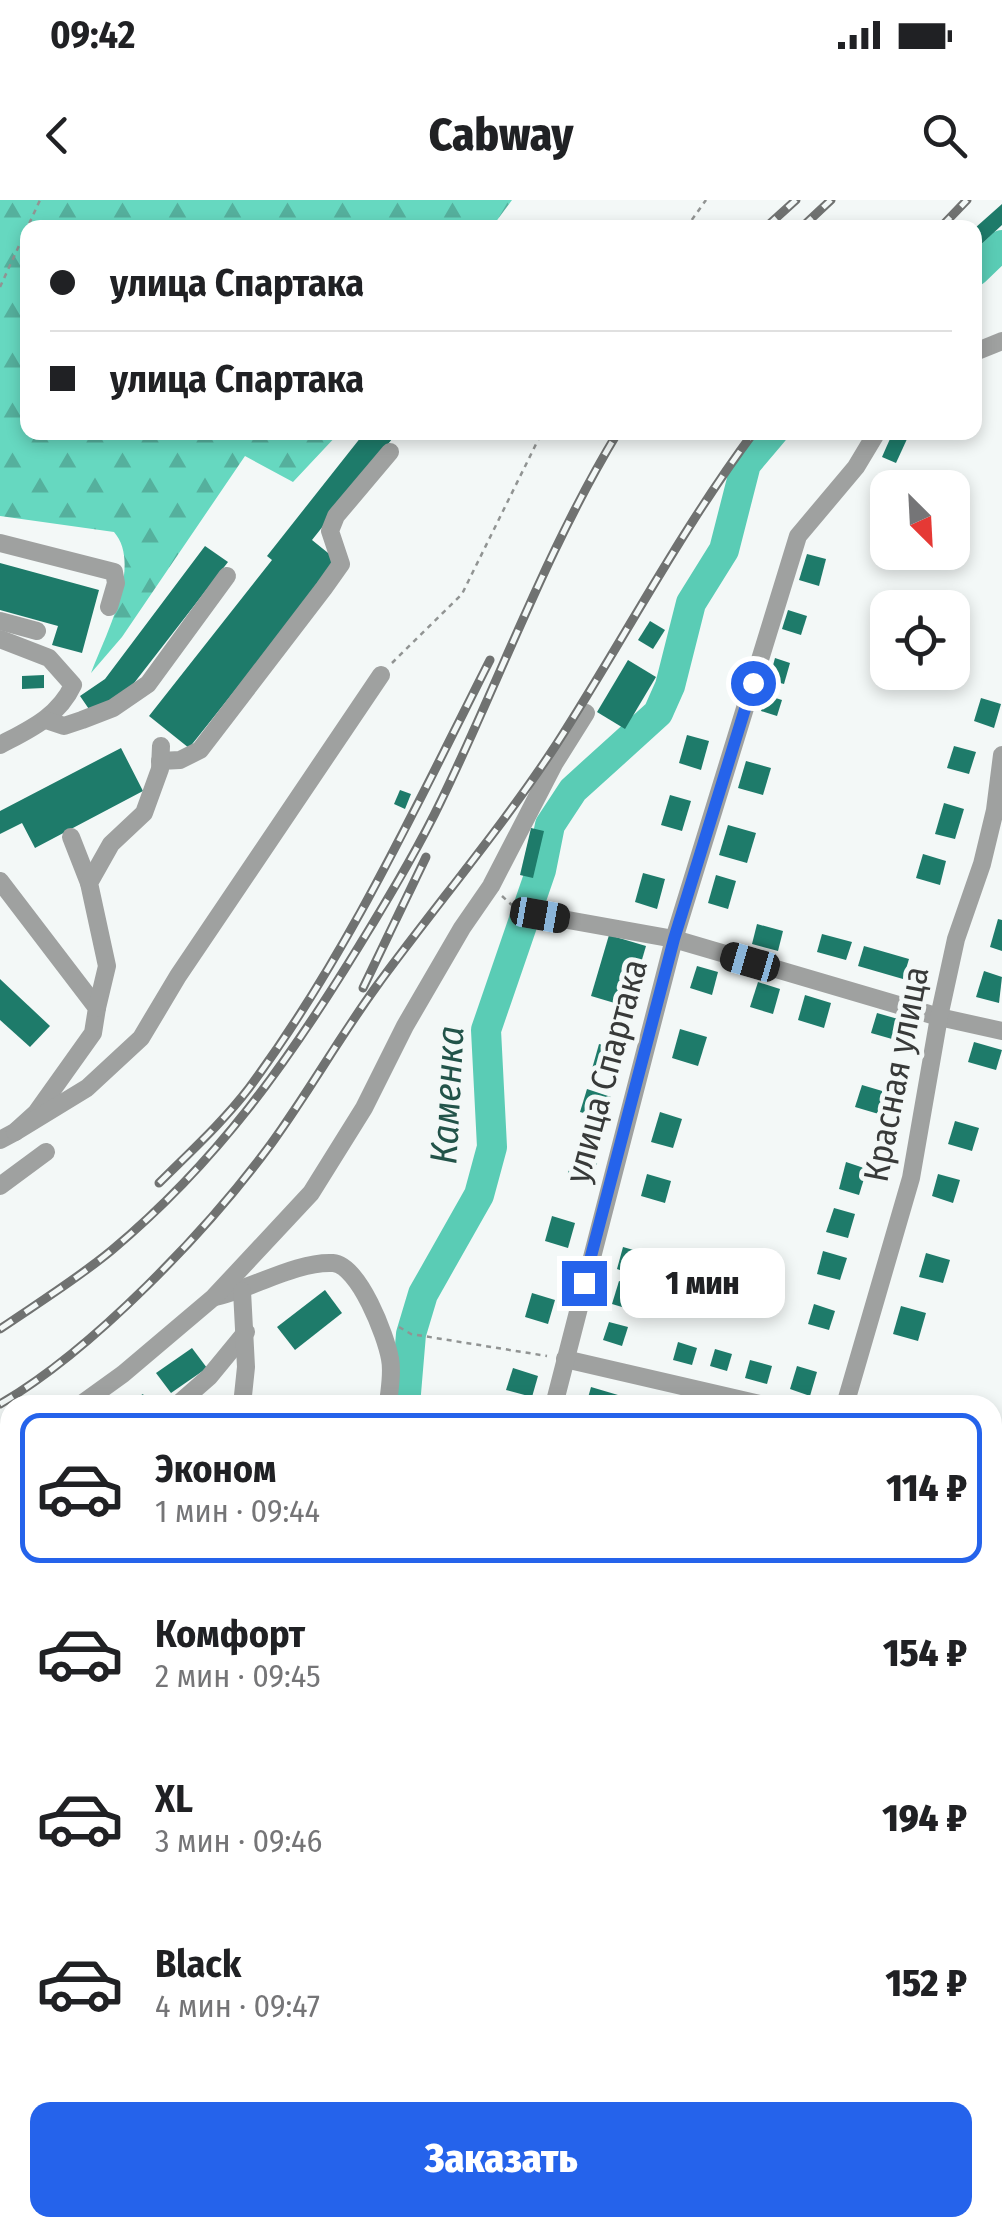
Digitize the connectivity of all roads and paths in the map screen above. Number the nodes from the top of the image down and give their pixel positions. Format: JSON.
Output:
{"nodes":[{"id":1,"x":20,"y":244,"type":"edge"},
{"id":2,"x":0,"y":287,"type":"edge"},
{"id":3,"x":538,"y":440,"type":"edge"},
{"id":4,"x":872,"y":440,"type":"edge"},
{"id":5,"x":390,"y":452,"type":"dead end"},
{"id":6,"x":0,"y":543,"type":"edge"},
{"id":7,"x":226,"y":576,"type":"dead end"},
{"id":8,"x":109,"y":607,"type":"dead end"},
{"id":9,"x":0,"y":621,"type":"edge"},
{"id":10,"x":36,"y":631,"type":"dead end"},
{"id":11,"x":0,"y":639,"type":"edge"},
{"id":12,"x":381,"y":675,"type":"joint"},
{"id":13,"x":586,"y":713,"type":"dead end"},
{"id":14,"x":46,"y":720,"type":"junction"},
{"id":15,"x":0,"y":745,"type":"edge"},
{"id":16,"x":1002,"y":755,"type":"edge"},
{"id":17,"x":71,"y":837,"type":"dead end"},
{"id":18,"x":0,"y":881,"type":"edge"},
{"id":19,"x":89,"y":883,"type":"junction"},
{"id":20,"x":540,"y":915,"type":"dead end"},
{"id":21,"x":674,"y":939,"type":"junction"},
{"id":22,"x":97,"y":1008,"type":"junction"},
{"id":23,"x":939,"y":1016,"type":"junction"},
{"id":24,"x":1002,"y":1032,"type":"edge"},
{"id":25,"x":8,"y":1136,"type":"edge"},
{"id":26,"x":46,"y":1152,"type":"dead end"},
{"id":27,"x":2,"y":1178,"type":"edge"},
{"id":28,"x":242,"y":1291,"type":"junction"},
{"id":29,"x":214,"y":1297,"type":"junction"},
{"id":30,"x":375,"y":1315,"type":"junction"},
{"id":31,"x":246,"y":1332,"type":"junction"},
{"id":32,"x":565,"y":1359,"type":"junction"},
{"id":33,"x":94,"y":1395,"type":"edge"},
{"id":34,"x":188,"y":1395,"type":"edge"},
{"id":35,"x":243,"y":1395,"type":"edge"},
{"id":36,"x":389,"y":1395,"type":"edge"},
{"id":37,"x":556,"y":1395,"type":"edge"},
{"id":38,"x":721,"y":1395,"type":"edge"},
{"id":39,"x":848,"y":1395,"type":"edge"}],
"edges":[{"from":1,"to":2,"type":"path"},
{"from":3,"to":12,"type":"path"},
{"from":4,"to":21,"type":"street","name":"улица Спартака"},
{"from":5,"to":19,"type":"street"},
{"from":6,"to":8,"type":"street"},
{"from":7,"to":14,"type":"street"},
{"from":9,"to":10,"type":"street"},
{"from":11,"to":14,"type":"street"},
{"from":12,"to":25,"type":"street"},
{"from":13,"to":29,"type":"street"},
{"from":14,"to":15,"type":"street"},
{"from":16,"to":23,"type":"street","name":"Красная улица"},
{"from":17,"to":19,"type":"street"},
{"from":18,"to":22,"type":"street"},
{"from":19,"to":22,"type":"street"},
{"from":20,"to":21,"type":"street"},
{"from":21,"to":23,"type":"street"},
{"from":21,"to":32,"type":"street","name":"улица Спартака"},
{"from":22,"to":25,"type":"street"},
{"from":23,"to":24,"type":"street"},
{"from":23,"to":39,"type":"street","name":"Красная улица"},
{"from":26,"to":27,"type":"street"},
{"from":28,"to":29,"type":"street"},
{"from":28,"to":30,"type":"street"},
{"from":28,"to":31,"type":"street"},
{"from":29,"to":33,"type":"street"},
{"from":30,"to":32,"type":"path"},
{"from":30,"to":36,"type":"street"},
{"from":31,"to":34,"type":"street"},
{"from":31,"to":35,"type":"street"},
{"from":32,"to":37,"type":"street","name":"улица Спартака"},
{"from":32,"to":38,"type":"street"}]}
